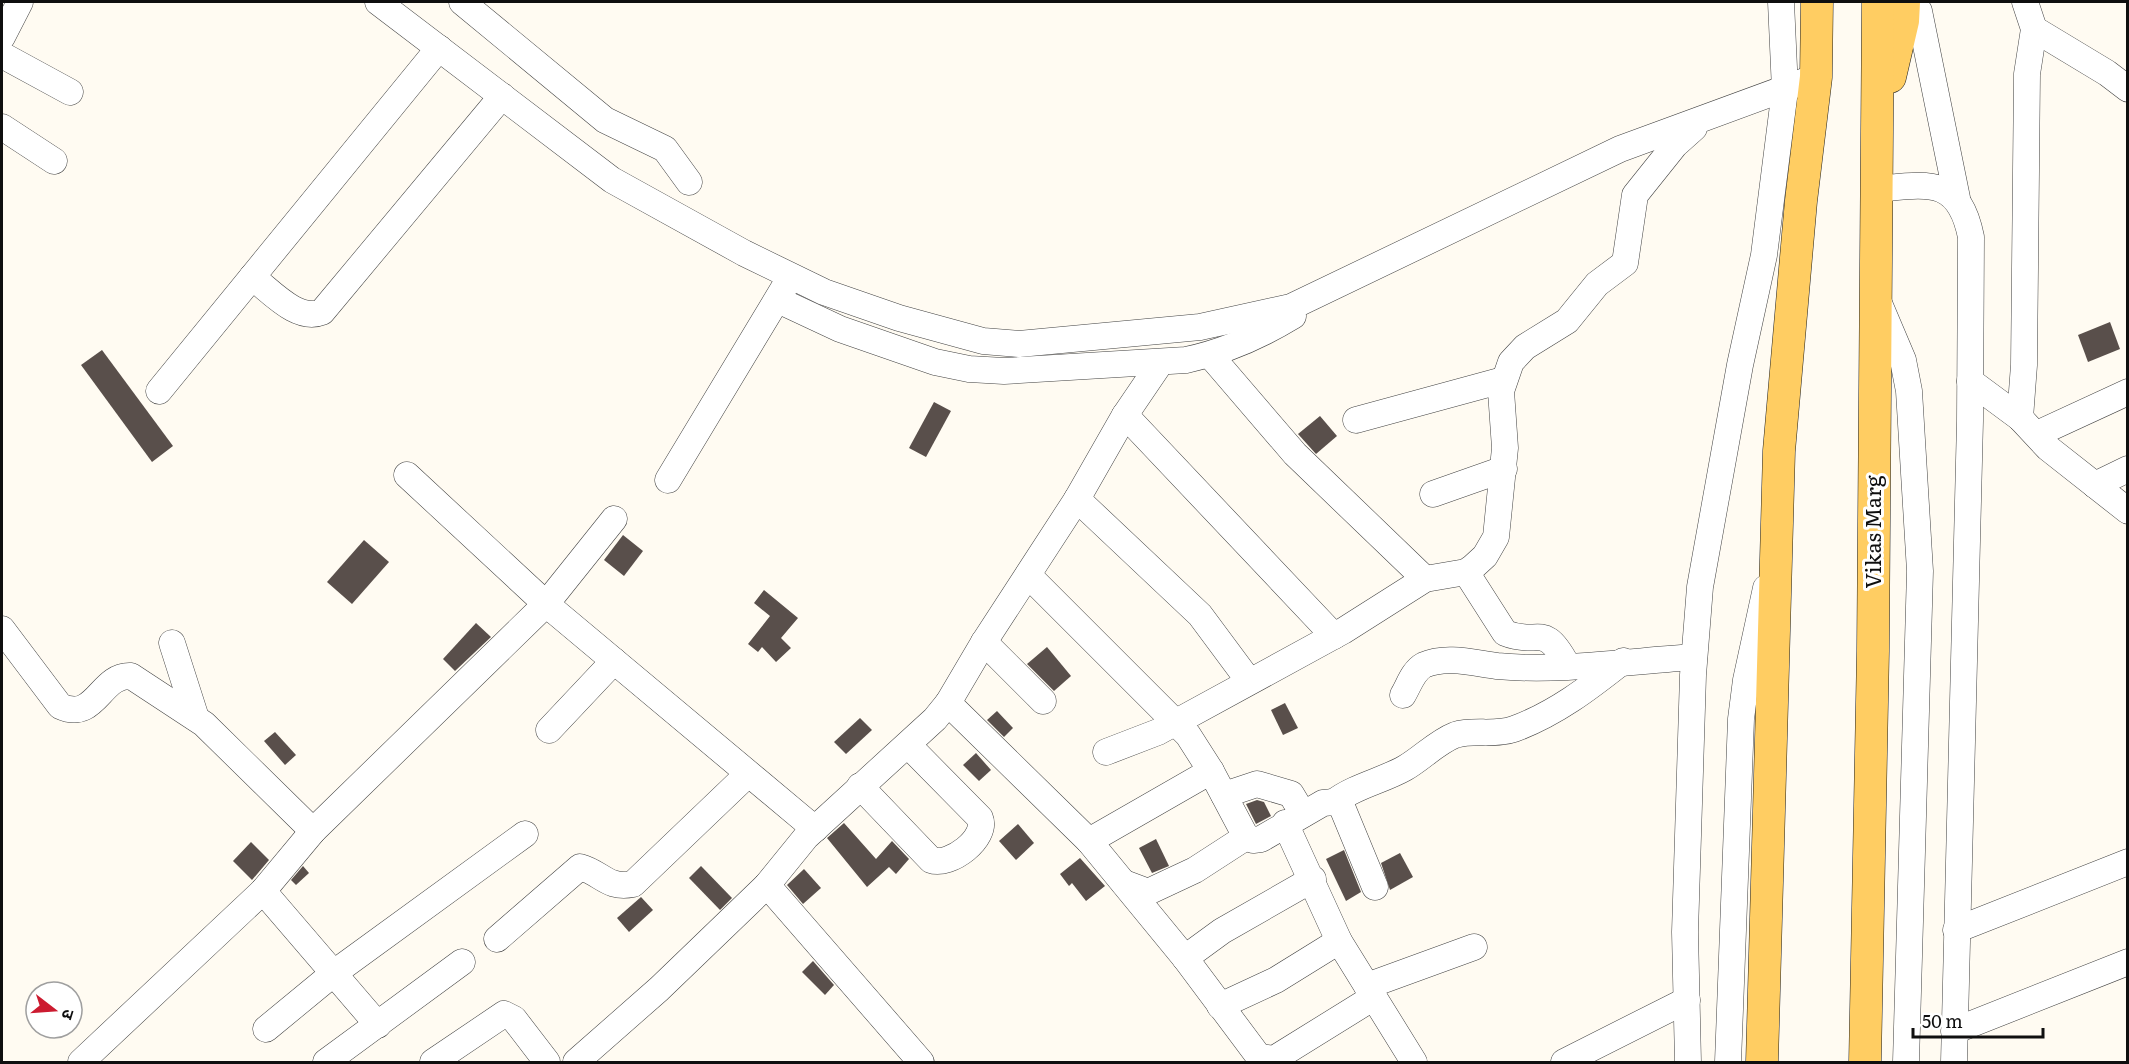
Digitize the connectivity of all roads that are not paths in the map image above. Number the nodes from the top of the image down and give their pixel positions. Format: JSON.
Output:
{"nodes":[{"id":1,"x":20,"y":2,"type":"edge"},
{"id":2,"x":378,"y":2,"type":"edge"},
{"id":3,"x":462,"y":2,"type":"edge"},
{"id":4,"x":1781,"y":2,"type":"edge"},
{"id":5,"x":1817,"y":2,"type":"edge"},
{"id":6,"x":1878,"y":2,"type":"edge"},
{"id":7,"x":2025,"y":2,"type":"edge"},
{"id":8,"x":1916,"y":9,"type":"edge"},
{"id":9,"x":2034,"y":29,"type":"junction"},
{"id":10,"x":2,"y":37,"type":"edge"},
{"id":11,"x":439,"y":48,"type":"junction"},
{"id":12,"x":2,"y":55,"type":"edge"},
{"id":13,"x":1816,"y":77,"type":"junction"},
{"id":14,"x":2127,"y":89,"type":"edge"},
{"id":15,"x":1785,"y":90,"type":"junction"},
{"id":16,"x":70,"y":92,"type":"dead end"},
{"id":17,"x":502,"y":96,"type":"junction"},
{"id":18,"x":1701,"y":121,"type":"junction"},
{"id":19,"x":2,"y":127,"type":"edge"},
{"id":20,"x":1876,"y":137,"type":"junction"},
{"id":21,"x":54,"y":161,"type":"dead end"},
{"id":22,"x":689,"y":182,"type":"dead end"},
{"id":23,"x":1878,"y":189,"type":"junction"},
{"id":24,"x":1957,"y":198,"type":"junction"},
{"id":25,"x":1363,"y":274,"type":"junction"},
{"id":26,"x":791,"y":275,"type":"junction"},
{"id":27,"x":252,"y":277,"type":"junction"},
{"id":28,"x":1877,"y":298,"type":"junction"},
{"id":29,"x":778,"y":300,"type":"junction"},
{"id":30,"x":1210,"y":355,"type":"junction"},
{"id":31,"x":1161,"y":362,"type":"junction"},
{"id":32,"x":1503,"y":380,"type":"junction"},
{"id":33,"x":1970,"y":381,"type":"junction"},
{"id":34,"x":159,"y":392,"type":"dead end"},
{"id":35,"x":2127,"y":392,"type":"edge"},
{"id":36,"x":1125,"y":415,"type":"junction"},
{"id":37,"x":1356,"y":420,"type":"dead end"},
{"id":38,"x":2029,"y":426,"type":"junction"},
{"id":39,"x":1504,"y":469,"type":"junction"},
{"id":40,"x":2127,"y":469,"type":"edge"},
{"id":41,"x":407,"y":475,"type":"dead end"},
{"id":42,"x":668,"y":480,"type":"dead end"},
{"id":43,"x":2095,"y":485,"type":"junction"},
{"id":44,"x":1433,"y":494,"type":"dead end"},
{"id":45,"x":1077,"y":499,"type":"junction"},
{"id":46,"x":2127,"y":511,"type":"edge"},
{"id":47,"x":614,"y":519,"type":"dead end"},
{"id":48,"x":1777,"y":539,"type":"junction"},
{"id":49,"x":1466,"y":572,"type":"junction"},
{"id":50,"x":1028,"y":575,"type":"junction"},
{"id":51,"x":1425,"y":579,"type":"junction"},
{"id":52,"x":546,"y":604,"type":"junction"},
{"id":53,"x":2,"y":629,"type":"edge"},
{"id":54,"x":1334,"y":636,"type":"junction"},
{"id":55,"x":984,"y":642,"type":"junction"},
{"id":56,"x":172,"y":643,"type":"dead end"},
{"id":57,"x":1694,"y":657,"type":"junction"},
{"id":58,"x":614,"y":661,"type":"junction"},
{"id":59,"x":1623,"y":662,"type":"junction"},
{"id":60,"x":1567,"y":665,"type":"junction"},
{"id":61,"x":1249,"y":681,"type":"junction"},
{"id":62,"x":1403,"y":695,"type":"dead end"},
{"id":63,"x":1043,"y":701,"type":"dead end"},
{"id":64,"x":948,"y":703,"type":"junction"},
{"id":65,"x":196,"y":718,"type":"junction"},
{"id":66,"x":1175,"y":721,"type":"junction"},
{"id":67,"x":549,"y":730,"type":"dead end"},
{"id":68,"x":908,"y":745,"type":"junction"},
{"id":69,"x":1106,"y":753,"type":"dead end"},
{"id":70,"x":1212,"y":771,"type":"junction"},
{"id":71,"x":748,"y":774,"type":"junction"},
{"id":72,"x":860,"y":786,"type":"junction"},
{"id":73,"x":1224,"y":795,"type":"junction"},
{"id":74,"x":1334,"y":802,"type":"junction"},
{"id":75,"x":1294,"y":818,"type":"junction"},
{"id":76,"x":815,"y":829,"type":"junction"},
{"id":77,"x":314,"y":831,"type":"junction"},
{"id":78,"x":525,"y":834,"type":"dead end"},
{"id":79,"x":1246,"y":837,"type":"junction"},
{"id":80,"x":1089,"y":841,"type":"junction"},
{"id":81,"x":2127,"y":862,"type":"edge"},
{"id":82,"x":1313,"y":879,"type":"junction"},
{"id":83,"x":1124,"y":883,"type":"junction"},
{"id":84,"x":767,"y":885,"type":"junction"},
{"id":85,"x":1375,"y":887,"type":"dead end"},
{"id":86,"x":263,"y":891,"type":"junction"},
{"id":87,"x":1956,"y":930,"type":"junction"},
{"id":88,"x":496,"y":939,"type":"dead end"},
{"id":89,"x":1339,"y":941,"type":"junction"},
{"id":90,"x":1474,"y":947,"type":"dead end"},
{"id":91,"x":1185,"y":958,"type":"junction"},
{"id":92,"x":462,"y":962,"type":"dead end"},
{"id":93,"x":2127,"y":962,"type":"edge"},
{"id":94,"x":334,"y":974,"type":"junction"},
{"id":95,"x":1371,"y":992,"type":"junction"},
{"id":96,"x":1687,"y":1000,"type":"junction"},
{"id":97,"x":1220,"y":1006,"type":"junction"},
{"id":98,"x":378,"y":1025,"type":"junction"},
{"id":99,"x":266,"y":1029,"type":"dead end"},
{"id":100,"x":1954,"y":1031,"type":"junction"},
{"id":101,"x":81,"y":1062,"type":"edge"},
{"id":102,"x":326,"y":1062,"type":"edge"},
{"id":103,"x":433,"y":1062,"type":"edge"},
{"id":104,"x":547,"y":1062,"type":"edge"},
{"id":105,"x":576,"y":1062,"type":"edge"},
{"id":106,"x":921,"y":1062,"type":"edge"},
{"id":107,"x":1414,"y":1062,"type":"edge"},
{"id":108,"x":1563,"y":1062,"type":"edge"},
{"id":109,"x":1688,"y":1062,"type":"edge"},
{"id":110,"x":1728,"y":1062,"type":"edge"},
{"id":111,"x":1762,"y":1062,"type":"edge"},
{"id":112,"x":1865,"y":1062,"type":"edge"},
{"id":113,"x":1906,"y":1062,"type":"edge"},
{"id":114,"x":1954,"y":1062,"type":"edge"}],
"edges":[{"from":1,"to":10,"type":"street"},
{"from":2,"to":11,"type":"street"},
{"from":3,"to":22,"type":"street"},
{"from":4,"to":15,"type":"street"},
{"from":5,"to":13,"type":"main road"},
{"from":6,"to":20,"type":"main road","name":"Vikas Marg"},
{"from":7,"to":9,"type":"street"},
{"from":8,"to":20,"type":"main road"},
{"from":8,"to":24,"type":"street"},
{"from":9,"to":14,"type":"street"},
{"from":9,"to":38,"type":"street"},
{"from":11,"to":17,"type":"street"},
{"from":11,"to":27,"type":"street"},
{"from":12,"to":16,"type":"street"},
{"from":13,"to":15,"type":"street"},
{"from":13,"to":48,"type":"main road"},
{"from":15,"to":18,"type":"street"},
{"from":15,"to":57,"type":"street"},
{"from":17,"to":26,"type":"street"},
{"from":17,"to":27,"type":"street"},
{"from":18,"to":25,"type":"street"},
{"from":18,"to":32,"type":"street"},
{"from":19,"to":21,"type":"street"},
{"from":20,"to":23,"type":"main road","name":"Vikas Marg"},
{"from":23,"to":24,"type":"street"},
{"from":23,"to":28,"type":"main road","name":"Vikas Marg"},
{"from":24,"to":33,"type":"street"},
{"from":25,"to":26,"type":"street"},
{"from":25,"to":30,"type":"street"},
{"from":26,"to":29,"type":"street"},
{"from":27,"to":34,"type":"street"},
{"from":28,"to":112,"type":"main road","name":"Vikas Marg"},
{"from":28,"to":113,"type":"street"},
{"from":29,"to":31,"type":"street"},
{"from":29,"to":42,"type":"street"},
{"from":30,"to":31,"type":"street"},
{"from":30,"to":51,"type":"street"},
{"from":31,"to":36,"type":"street"},
{"from":32,"to":37,"type":"street"},
{"from":32,"to":39,"type":"street"},
{"from":33,"to":38,"type":"street"},
{"from":33,"to":87,"type":"street"},
{"from":35,"to":38,"type":"street"},
{"from":36,"to":45,"type":"street"},
{"from":36,"to":54,"type":"street"},
{"from":38,"to":43,"type":"street"},
{"from":39,"to":44,"type":"street"},
{"from":39,"to":49,"type":"street"},
{"from":40,"to":43,"type":"street"},
{"from":41,"to":52,"type":"street"},
{"from":43,"to":46,"type":"street"},
{"from":45,"to":50,"type":"street"},
{"from":45,"to":61,"type":"street"},
{"from":47,"to":52,"type":"street"},
{"from":48,"to":110,"type":"street"},
{"from":48,"to":111,"type":"main road"},
{"from":49,"to":51,"type":"street"},
{"from":49,"to":60,"type":"street"},
{"from":50,"to":55,"type":"street"},
{"from":50,"to":66,"type":"street"},
{"from":51,"to":54,"type":"street"},
{"from":52,"to":58,"type":"street"},
{"from":52,"to":77,"type":"street"},
{"from":53,"to":65,"type":"street"},
{"from":54,"to":61,"type":"street"},
{"from":55,"to":63,"type":"street"},
{"from":55,"to":64,"type":"street"},
{"from":56,"to":65,"type":"street"},
{"from":57,"to":59,"type":"street"},
{"from":57,"to":96,"type":"street"},
{"from":58,"to":67,"type":"street"},
{"from":58,"to":71,"type":"street"},
{"from":59,"to":60,"type":"street"},
{"from":59,"to":74,"type":"street"},
{"from":60,"to":62,"type":"street"},
{"from":61,"to":66,"type":"street"},
{"from":64,"to":68,"type":"street"},
{"from":64,"to":80,"type":"street"},
{"from":65,"to":77,"type":"street"},
{"from":66,"to":69,"type":"street"},
{"from":66,"to":70,"type":"street"},
{"from":68,"to":72,"type":"street"},
{"from":68,"to":72,"type":"street"},
{"from":70,"to":73,"type":"street"},
{"from":70,"to":80,"type":"street"},
{"from":71,"to":76,"type":"street"},
{"from":71,"to":88,"type":"street"},
{"from":72,"to":76,"type":"street"},
{"from":73,"to":75,"type":"street"},
{"from":73,"to":79,"type":"street"},
{"from":74,"to":75,"type":"street"},
{"from":74,"to":85,"type":"street"},
{"from":75,"to":79,"type":"street"},
{"from":75,"to":82,"type":"street"},
{"from":76,"to":84,"type":"street"},
{"from":77,"to":86,"type":"street"},
{"from":78,"to":94,"type":"street"},
{"from":79,"to":83,"type":"street"},
{"from":80,"to":83,"type":"street"},
{"from":81,"to":87,"type":"street"},
{"from":82,"to":89,"type":"street"},
{"from":82,"to":91,"type":"street"},
{"from":83,"to":91,"type":"street"},
{"from":84,"to":105,"type":"street"},
{"from":84,"to":106,"type":"street"},
{"from":86,"to":94,"type":"street"},
{"from":86,"to":101,"type":"street"},
{"from":87,"to":100,"type":"street"},
{"from":89,"to":95,"type":"street"},
{"from":89,"to":97,"type":"street"},
{"from":90,"to":95,"type":"street"},
{"from":91,"to":97,"type":"street"},
{"from":92,"to":98,"type":"street"},
{"from":93,"to":100,"type":"street"},
{"from":94,"to":98,"type":"street"},
{"from":94,"to":99,"type":"street"},
{"from":95,"to":97,"type":"street"},
{"from":95,"to":107,"type":"street"},
{"from":96,"to":108,"type":"street"},
{"from":96,"to":109,"type":"street"},
{"from":98,"to":102,"type":"street"},
{"from":100,"to":114,"type":"street"},
{"from":103,"to":104,"type":"street"}]}
